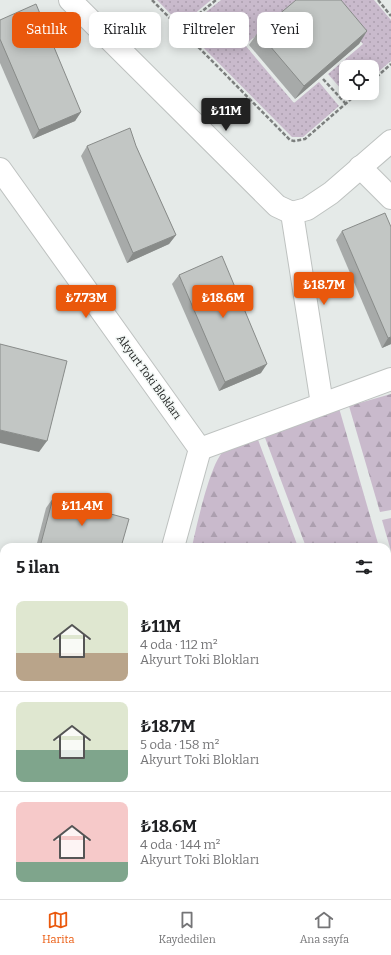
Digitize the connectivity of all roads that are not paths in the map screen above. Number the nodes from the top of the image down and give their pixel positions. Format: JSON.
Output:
{"nodes":[{"id":1,"x":70,"y":0,"type":"edge"},
{"id":2,"x":391,"y":141,"type":"edge"},
{"id":3,"x":360,"y":168,"type":"junction"},
{"id":4,"x":0,"y":169,"type":"edge"},
{"id":5,"x":391,"y":198,"type":"edge"},
{"id":6,"x":292,"y":214,"type":"junction"},
{"id":7,"x":391,"y":379,"type":"edge"},
{"id":8,"x":322,"y":404,"type":"junction"},
{"id":9,"x":200,"y":449,"type":"junction"},
{"id":10,"x":174,"y":543,"type":"edge"}],
"edges":[{"from":1,"to":6,"type":"street"},
{"from":2,"to":3,"type":"street"},
{"from":3,"to":5,"type":"street"},
{"from":3,"to":6,"type":"street"},
{"from":4,"to":9,"type":"street","name":"Akyurt Toki Blokları"},
{"from":6,"to":8,"type":"street"},
{"from":7,"to":8,"type":"street"},
{"from":8,"to":9,"type":"street"},
{"from":9,"to":10,"type":"street"}]}
